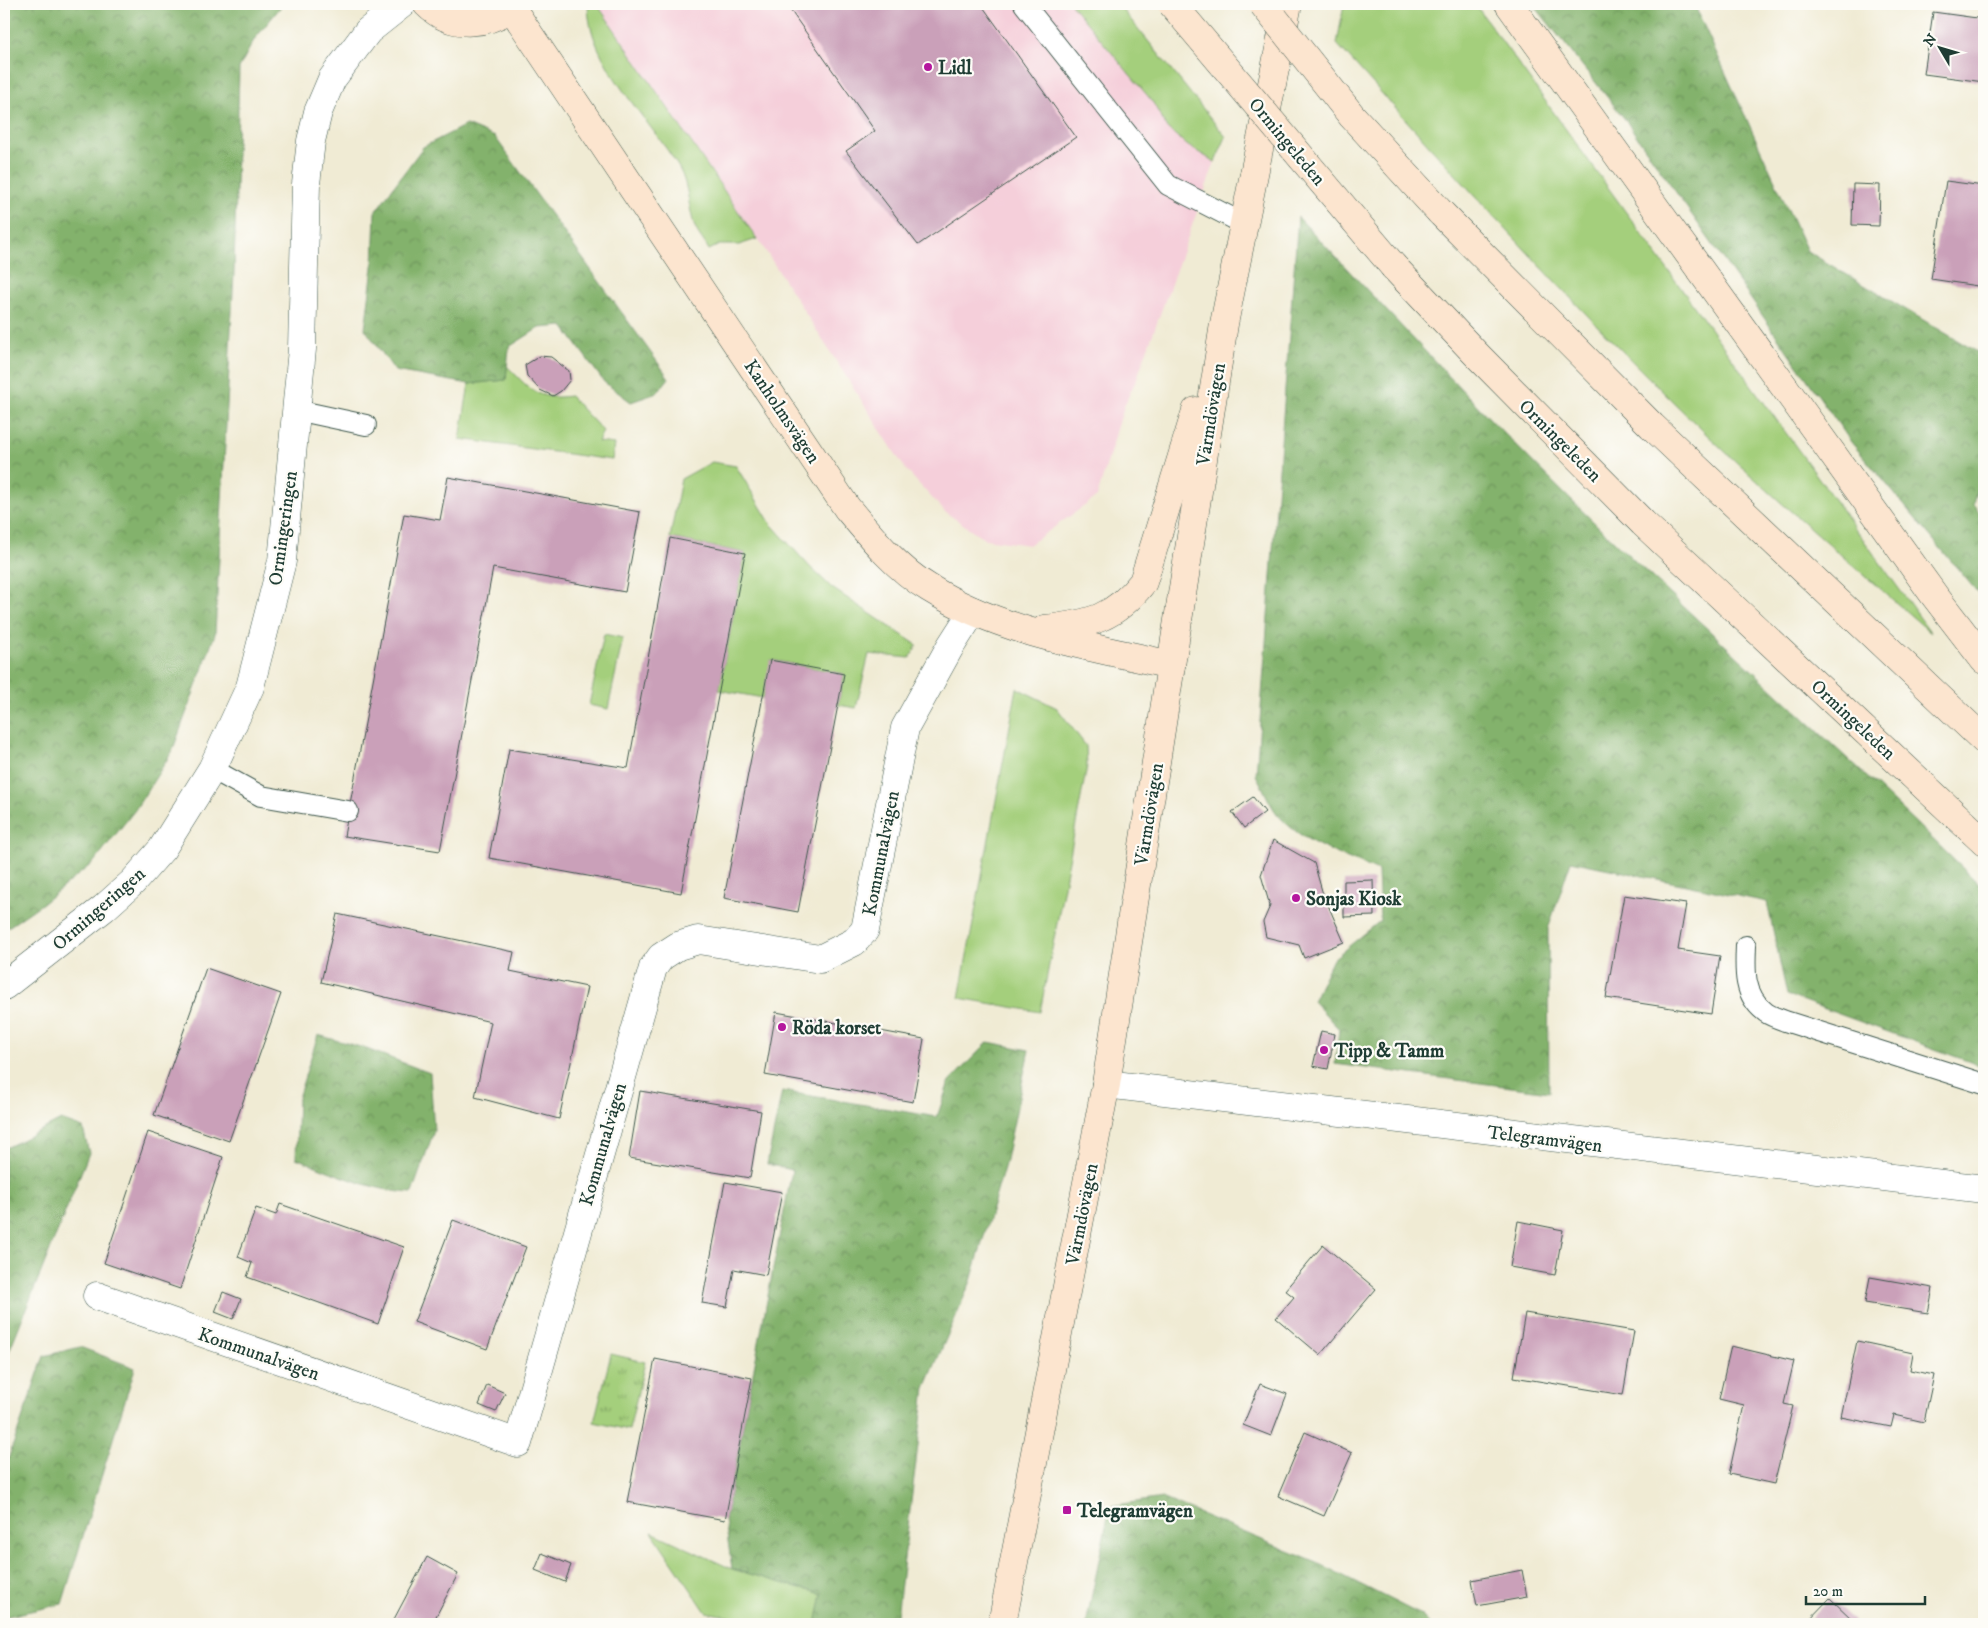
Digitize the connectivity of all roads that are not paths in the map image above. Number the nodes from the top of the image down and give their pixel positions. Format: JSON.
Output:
{"nodes":[{"id":1,"x":402,"y":4,"type":"edge"},
{"id":2,"x":427,"y":4,"type":"edge"},
{"id":3,"x":1024,"y":4,"type":"edge"},
{"id":4,"x":1172,"y":4,"type":"edge"},
{"id":5,"x":1263,"y":4,"type":"edge"},
{"id":6,"x":1288,"y":4,"type":"edge"},
{"id":7,"x":1509,"y":4,"type":"edge"},
{"id":8,"x":513,"y":6,"type":"edge"},
{"id":9,"x":1244,"y":224,"type":"junction"},
{"id":10,"x":1224,"y":324,"type":"junction"},
{"id":11,"x":296,"y":410,"type":"junction"},
{"id":12,"x":366,"y":425,"type":"dead end"},
{"id":13,"x":973,"y":611,"type":"junction"},
{"id":14,"x":1026,"y":631,"type":"junction"},
{"id":15,"x":1984,"y":660,"type":"edge"},
{"id":16,"x":1171,"y":665,"type":"junction"},
{"id":17,"x":1984,"y":740,"type":"edge"},
{"id":18,"x":212,"y":769,"type":"junction"},
{"id":19,"x":348,"y":812,"type":"dead end"},
{"id":20,"x":1984,"y":842,"type":"edge"},
{"id":21,"x":1746,"y":946,"type":"dead end"},
{"id":22,"x":4,"y":986,"type":"edge"},
{"id":23,"x":1106,"y":1084,"type":"junction"},
{"id":24,"x":1984,"y":1084,"type":"edge"},
{"id":25,"x":1984,"y":1189,"type":"edge"},
{"id":26,"x":96,"y":1296,"type":"dead end"},
{"id":27,"x":1002,"y":1624,"type":"edge"}],
"edges":[{"from":1,"to":11,"type":"street","name":"Ormingeringen"},
{"from":2,"to":8,"type":"main road"},
{"from":3,"to":9,"type":"lane"},
{"from":4,"to":20,"type":"main road","name":"Ormingeleden","bridge":true},
{"from":5,"to":17,"type":"main road","bridge":true},
{"from":6,"to":9,"type":"main road","name":"Värmdövägen"},
{"from":7,"to":15,"type":"main road"},
{"from":8,"to":13,"type":"main road","name":"Kanholmsvägen"},
{"from":9,"to":10,"type":"main road","name":"Värmdövägen"},
{"from":10,"to":14,"type":"main road"},
{"from":10,"to":16,"type":"main road","name":"Värmdövägen"},
{"from":11,"to":12,"type":"lane"},
{"from":11,"to":18,"type":"street","name":"Ormingeringen"},
{"from":13,"to":14,"type":"main road","name":"Kanholmsvägen"},
{"from":13,"to":26,"type":"street","name":"Kommunalvägen"},
{"from":14,"to":16,"type":"main road","name":"Kanholmsvägen"},
{"from":16,"to":23,"type":"main road","name":"Värmdövägen"},
{"from":18,"to":19,"type":"lane"},
{"from":18,"to":22,"type":"street","name":"Ormingeringen"},
{"from":21,"to":24,"type":"lane"},
{"from":23,"to":25,"type":"street","name":"Telegramvägen"},
{"from":23,"to":27,"type":"main road","name":"Värmdövägen"}]}
